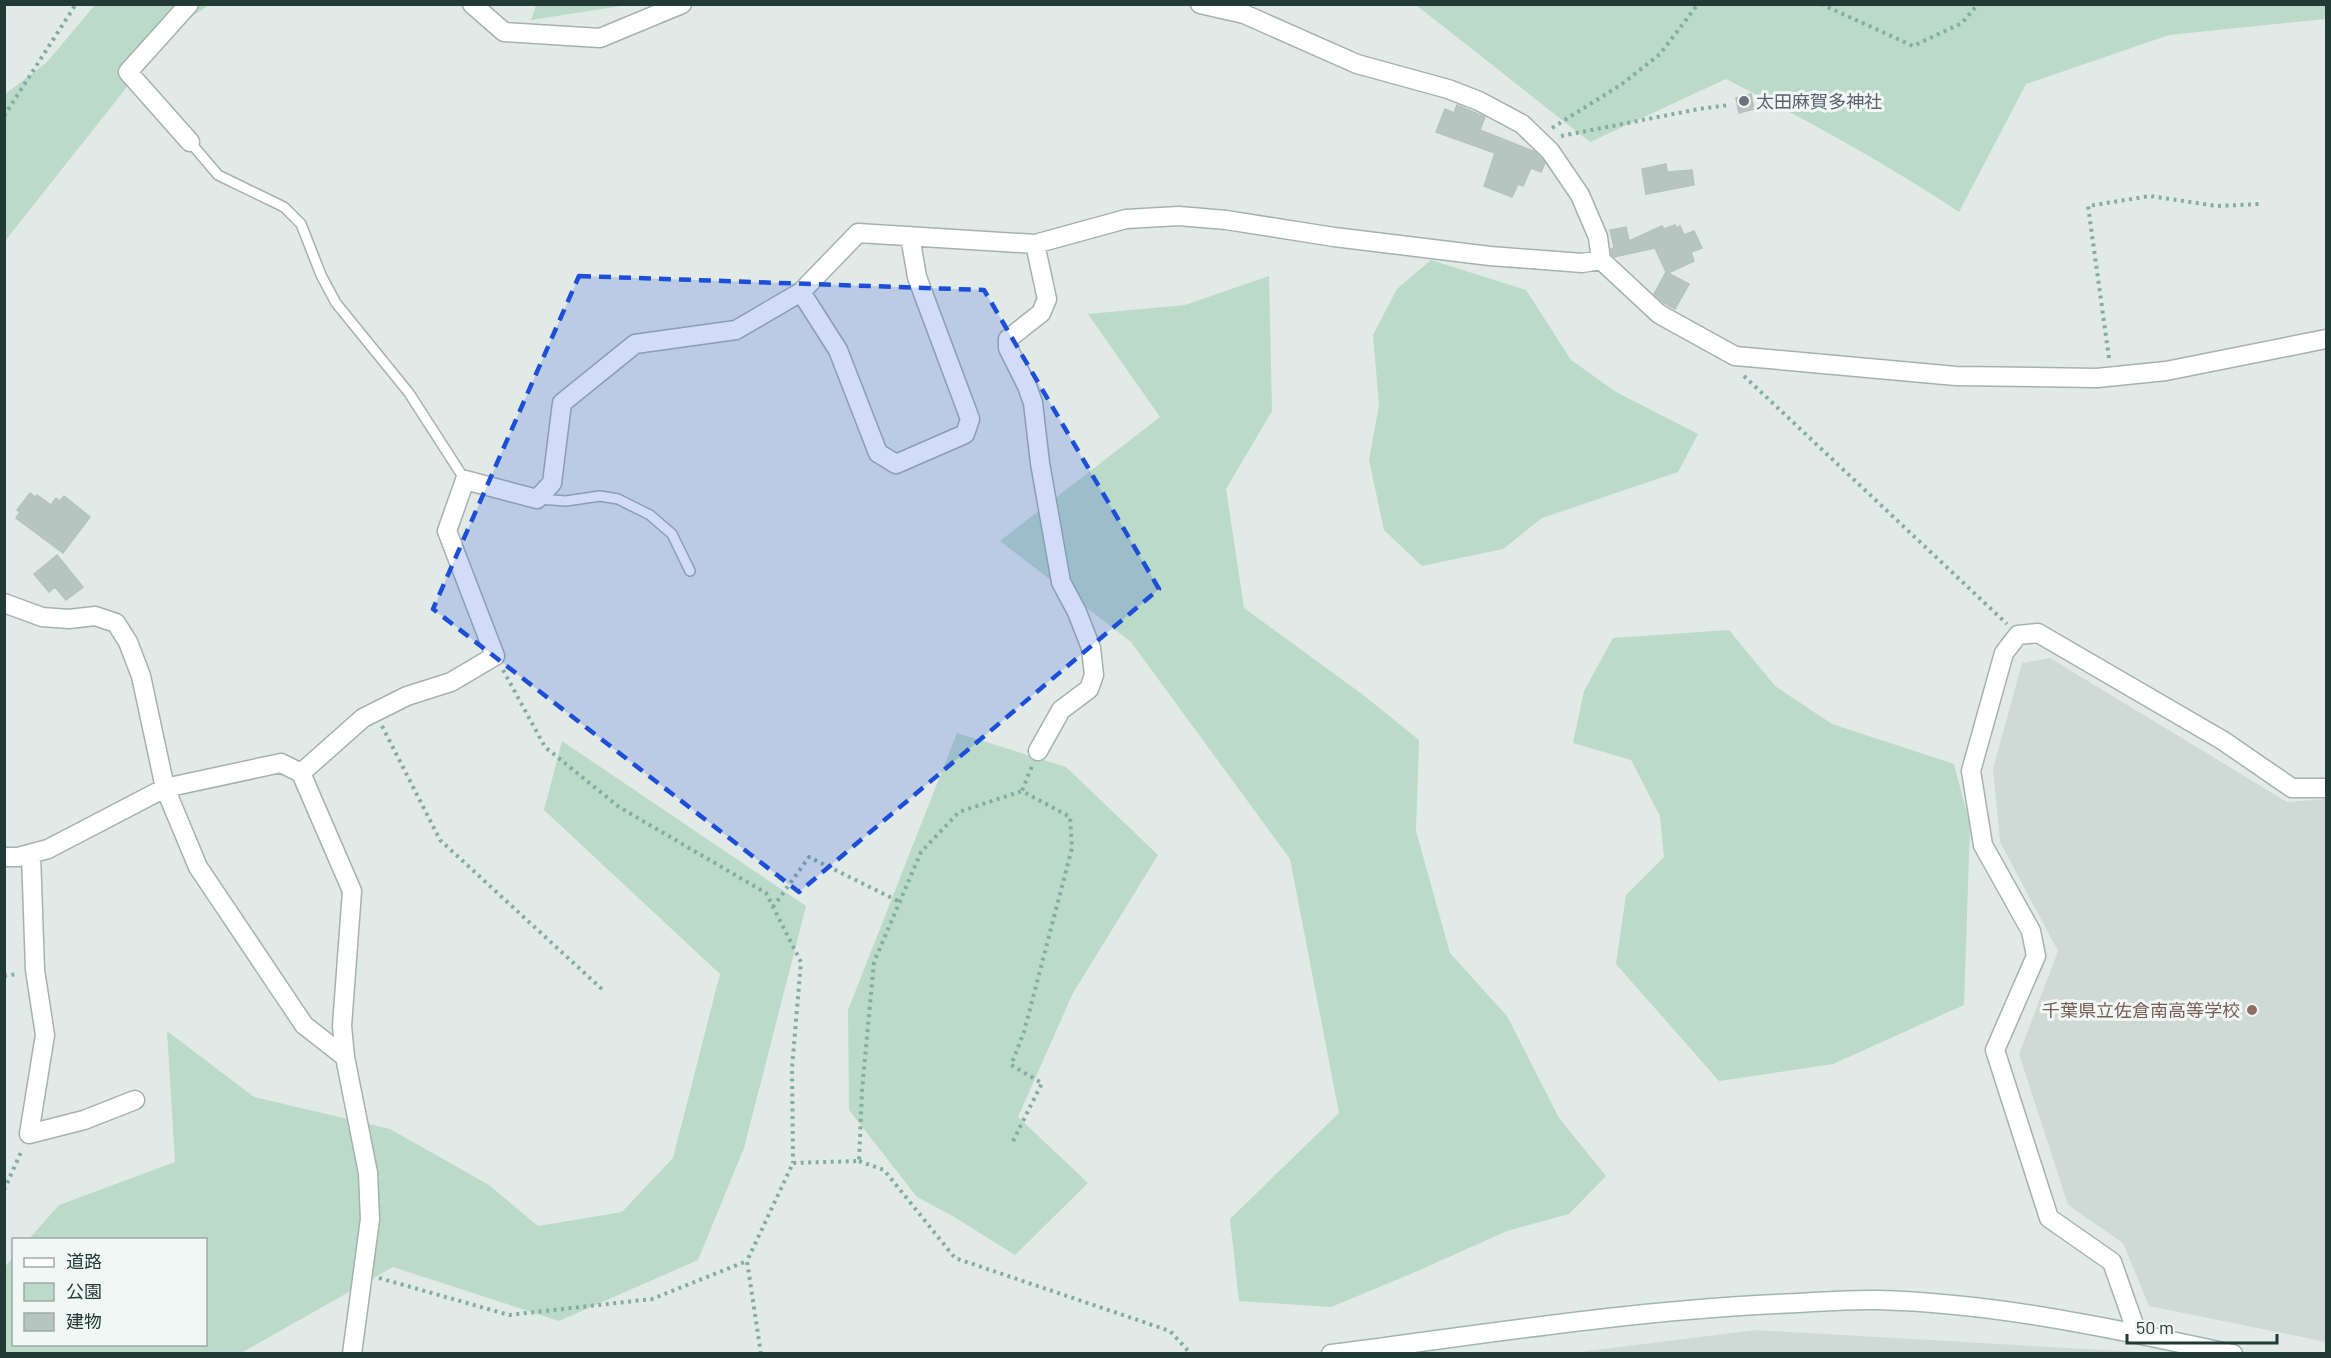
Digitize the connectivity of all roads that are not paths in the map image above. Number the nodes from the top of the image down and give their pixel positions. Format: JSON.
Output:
{"nodes":[{"id":1,"x":189,"y":4,"type":"edge"},
{"id":2,"x":472,"y":4,"type":"edge"},
{"id":3,"x":682,"y":4,"type":"edge"},
{"id":4,"x":1200,"y":4,"type":"edge"},
{"id":5,"x":190,"y":142,"type":"joint"},
{"id":6,"x":910,"y":236,"type":"junction"},
{"id":7,"x":1035,"y":244,"type":"junction"},
{"id":8,"x":1601,"y":260,"type":"junction"},
{"id":9,"x":801,"y":292,"type":"junction"},
{"id":10,"x":2326,"y":339,"type":"edge"},
{"id":11,"x":465,"y":480,"type":"junction"},
{"id":12,"x":537,"y":499,"type":"junction"},
{"id":13,"x":690,"y":571,"type":"dead end"},
{"id":14,"x":4,"y":603,"type":"edge"},
{"id":15,"x":1038,"y":751,"type":"road end"},
{"id":16,"x":301,"y":772,"type":"junction"},
{"id":17,"x":165,"y":788,"type":"junction"},
{"id":18,"x":2326,"y":788,"type":"edge"},
{"id":19,"x":31,"y":854,"type":"junction"},
{"id":20,"x":4,"y":857,"type":"edge"},
{"id":21,"x":345,"y":1057,"type":"junction"},
{"id":22,"x":135,"y":1100,"type":"dead end"},
{"id":23,"x":2137,"y":1333,"type":"junction"},
{"id":24,"x":352,"y":1353,"type":"edge"},
{"id":25,"x":1331,"y":1353,"type":"edge"},
{"id":26,"x":2233,"y":1353,"type":"edge"}],
"edges":[{"from":1,"to":5,"type":"street"},
{"from":2,"to":3,"type":"street"},
{"from":4,"to":8,"type":"street"},
{"from":5,"to":11,"type":"lane"},
{"from":6,"to":7,"type":"street"},
{"from":6,"to":9,"type":"street"},
{"from":6,"to":9,"type":"street"},
{"from":7,"to":8,"type":"street"},
{"from":7,"to":15,"type":"street"},
{"from":8,"to":10,"type":"street"},
{"from":9,"to":12,"type":"street"},
{"from":11,"to":12,"type":"street"},
{"from":11,"to":16,"type":"street"},
{"from":12,"to":13,"type":"lane"},
{"from":14,"to":17,"type":"street"},
{"from":16,"to":17,"type":"street"},
{"from":16,"to":21,"type":"street"},
{"from":17,"to":19,"type":"street"},
{"from":17,"to":21,"type":"street"},
{"from":18,"to":23,"type":"street"},
{"from":19,"to":20,"type":"street"},
{"from":19,"to":22,"type":"street"},
{"from":21,"to":24,"type":"street"},
{"from":23,"to":25,"type":"street"},
{"from":23,"to":26,"type":"street"}]}
